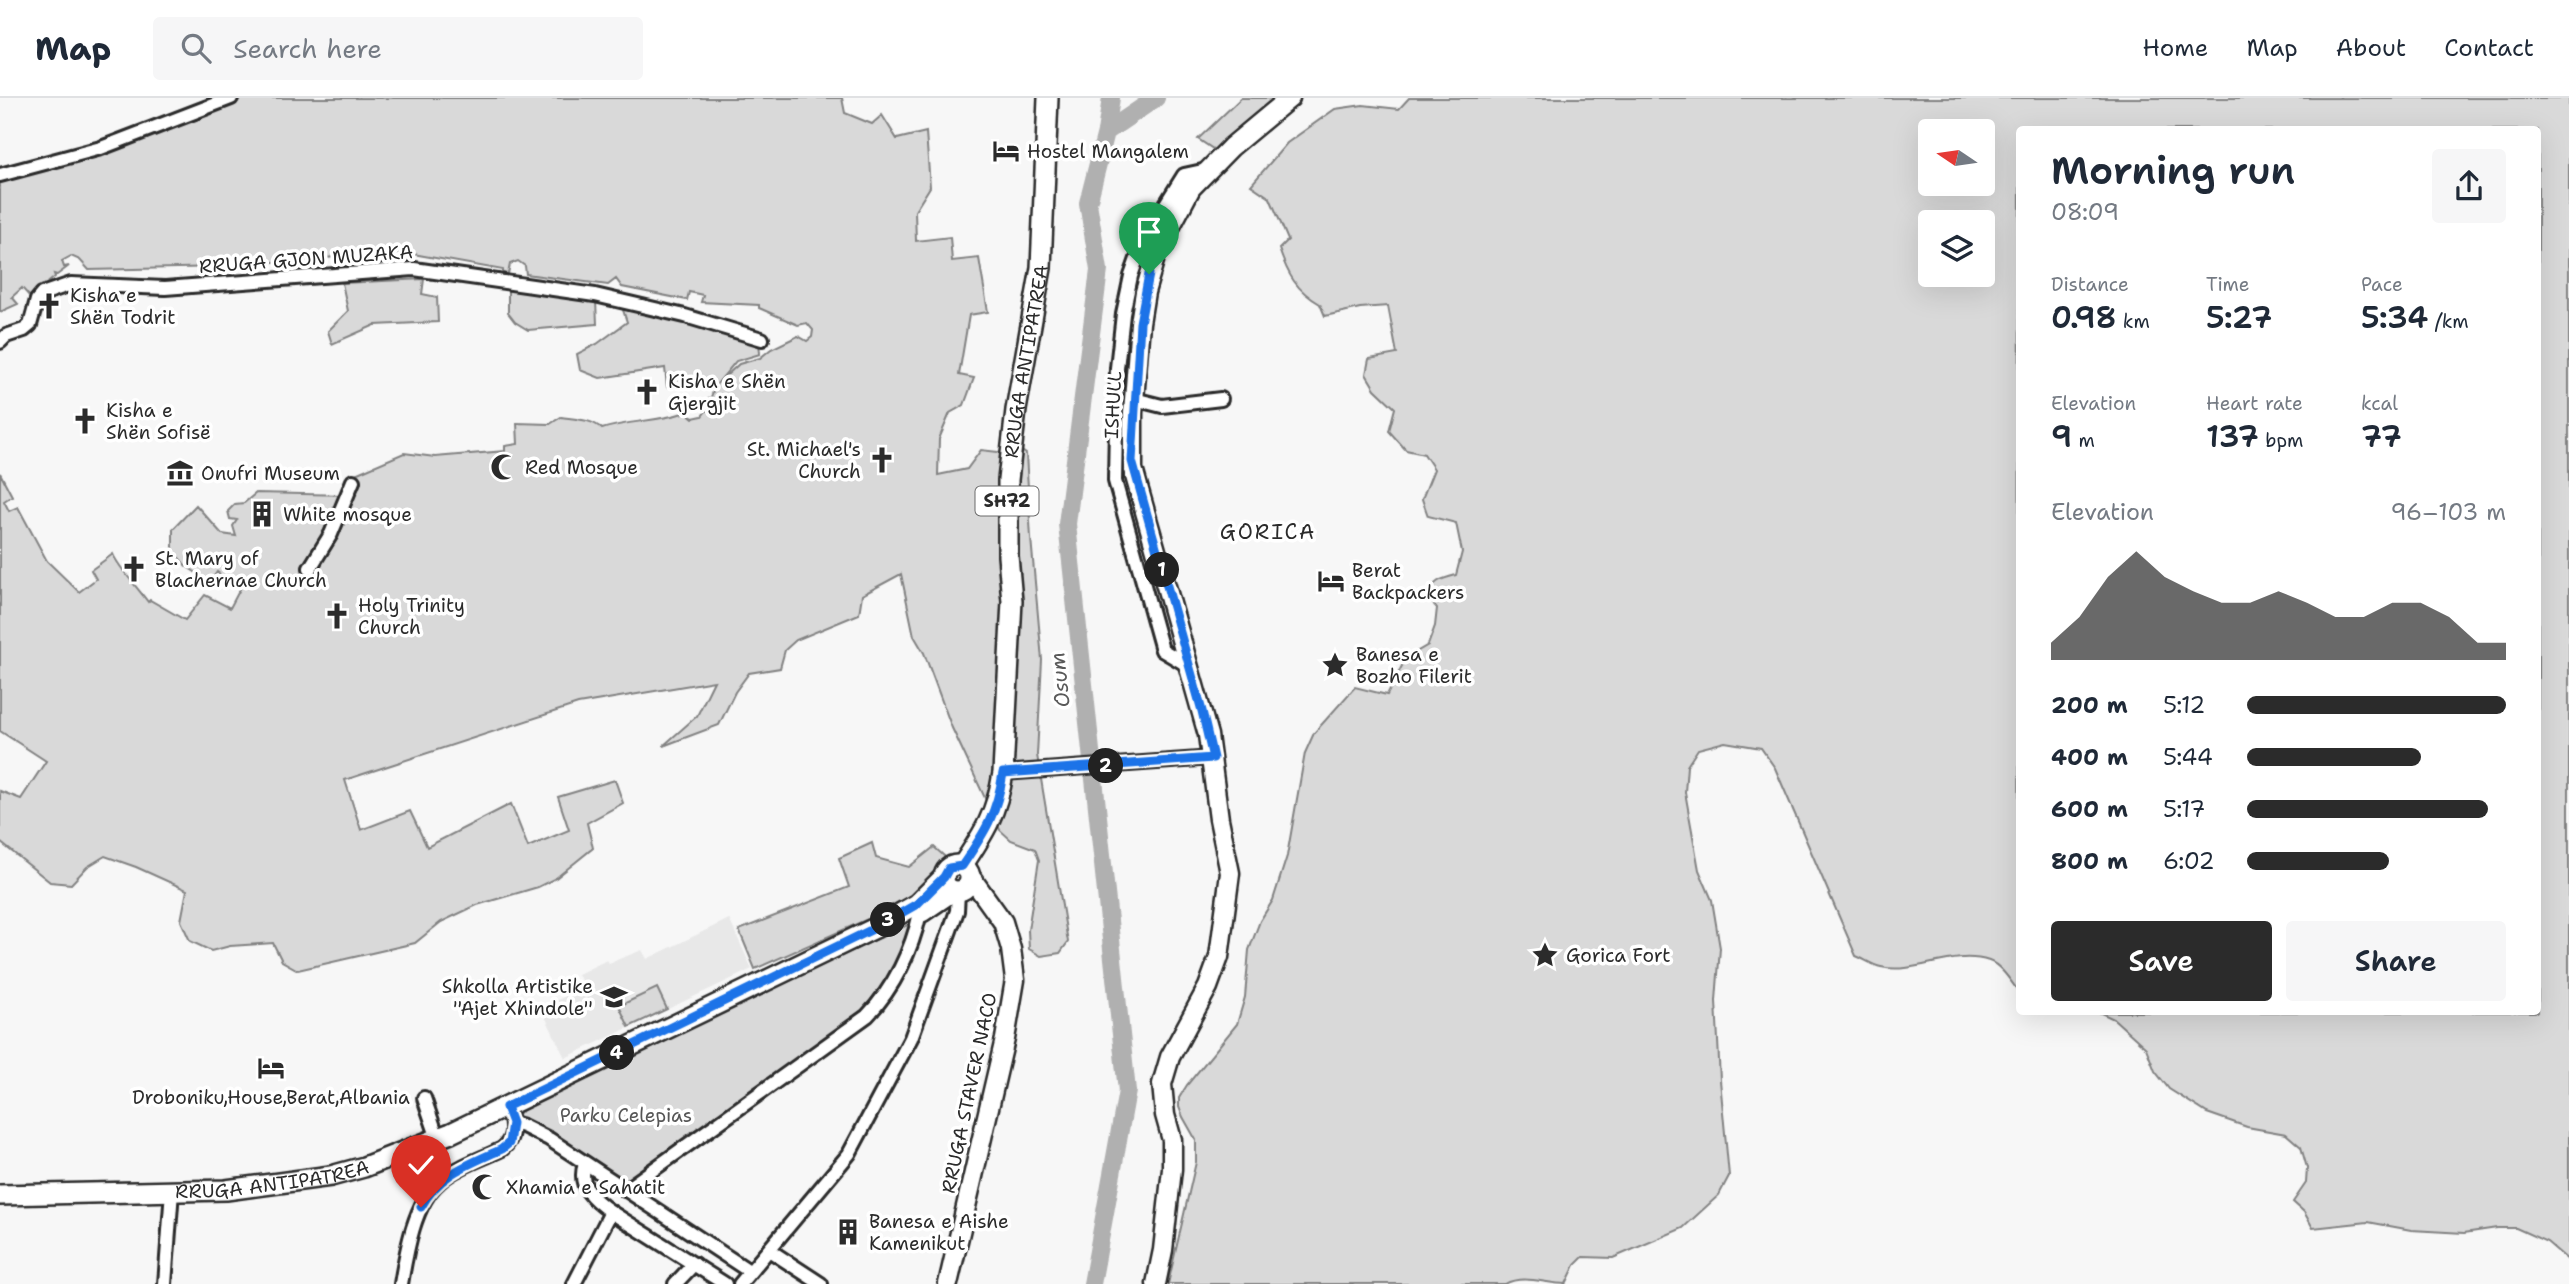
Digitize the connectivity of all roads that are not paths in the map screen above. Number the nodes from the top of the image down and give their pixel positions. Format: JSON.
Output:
{"nodes":[{"id":1,"x":231,"y":98,"type":"edge"},
{"id":2,"x":1290,"y":98,"type":"edge"},
{"id":3,"x":1049,"y":100,"type":"edge"},
{"id":4,"x":1208,"y":170,"type":"junction"},
{"id":5,"x":0,"y":175,"type":"edge"},
{"id":6,"x":762,"y":339,"type":"dead end"},
{"id":7,"x":0,"y":342,"type":"edge"},
{"id":8,"x":1221,"y":398,"type":"dead end"},
{"id":9,"x":1134,"y":399,"type":"junction"},
{"id":10,"x":353,"y":481,"type":"dead end"},
{"id":11,"x":310,"y":568,"type":"dead end"},
{"id":12,"x":1190,"y":667,"type":"junction"},
{"id":13,"x":1213,"y":758,"type":"junction"},
{"id":14,"x":1003,"y":773,"type":"junction"},
{"id":15,"x":958,"y":882,"type":"junction"},
{"id":16,"x":920,"y":913,"type":"junction"},
{"id":17,"x":794,"y":968,"type":"junction"},
{"id":18,"x":424,"y":1098,"type":"dead end"},
{"id":19,"x":509,"y":1115,"type":"junction"},
{"id":20,"x":438,"y":1139,"type":"junction"},
{"id":21,"x":586,"y":1164,"type":"junction"},
{"id":22,"x":625,"y":1190,"type":"junction"},
{"id":23,"x":172,"y":1191,"type":"junction"},
{"id":24,"x":0,"y":1195,"type":"edge"},
{"id":25,"x":611,"y":1212,"type":"junction"},
{"id":26,"x":769,"y":1250,"type":"junction"},
{"id":27,"x":694,"y":1264,"type":"junction"},
{"id":28,"x":749,"y":1271,"type":"junction"},
{"id":29,"x":165,"y":1284,"type":"edge"},
{"id":30,"x":401,"y":1284,"type":"edge"},
{"id":31,"x":574,"y":1284,"type":"edge"},
{"id":32,"x":676,"y":1284,"type":"edge"},
{"id":33,"x":725,"y":1284,"type":"edge"},
{"id":34,"x":740,"y":1284,"type":"edge"},
{"id":35,"x":821,"y":1284,"type":"edge"},
{"id":36,"x":948,"y":1284,"type":"edge"},
{"id":37,"x":1156,"y":1284,"type":"edge"}],
"edges":[{"from":1,"to":5,"type":"street"},
{"from":2,"to":4,"type":"street","name":"ISHULL"},
{"from":3,"to":14,"type":"main road","name":"RRUGA ANTIPATREA","number":"SH72"},
{"from":4,"to":9,"type":"street","name":"ISHULL"},
{"from":4,"to":12,"type":"street"},
{"from":6,"to":7,"type":"street","name":"RRUGA GJON MUZAKA"},
{"from":8,"to":9,"type":"street"},
{"from":9,"to":12,"type":"street","name":"ISHULL"},
{"from":10,"to":11,"type":"street"},
{"from":12,"to":13,"type":"street","name":"ISHULL"},
{"from":13,"to":14,"type":"street"},
{"from":13,"to":37,"type":"street","name":"ISHULL"},
{"from":14,"to":15,"type":"main road","name":"RRUGA ANTIPATREA","number":"SH72"},
{"from":15,"to":16,"type":"main road","name":"RRUGA ANTIPATREA","number":"SH72"},
{"from":15,"to":17,"type":"main road","name":"RRUGA ANTIPATREA","number":"SH72"},
{"from":15,"to":26,"type":"street"},
{"from":15,"to":36,"type":"street","name":"RRUGA STAVER NACO"},
{"from":16,"to":17,"type":"main road","name":"RRUGA ANTIPATREA","number":"SH72"},
{"from":16,"to":22,"type":"street"},
{"from":17,"to":19,"type":"main road","name":"RRUGA ANTIPATREA","number":"SH72"},
{"from":18,"to":20,"type":"street"},
{"from":19,"to":20,"type":"main road","name":"RRUGA ANTIPATREA","number":"SH72"},
{"from":19,"to":21,"type":"street"},
{"from":19,"to":30,"type":"street"},
{"from":20,"to":23,"type":"main road","name":"RRUGA ANTIPATREA","number":"SH72"},
{"from":21,"to":22,"type":"street"},
{"from":21,"to":25,"type":"street"},
{"from":22,"to":28,"type":"street"},
{"from":23,"to":24,"type":"main road","name":"RRUGA ANTIPATREA","number":"SH72"},
{"from":23,"to":29,"type":"street"},
{"from":25,"to":27,"type":"street"},
{"from":25,"to":31,"type":"street"},
{"from":26,"to":28,"type":"street"},
{"from":26,"to":35,"type":"street"},
{"from":27,"to":32,"type":"street"},
{"from":27,"to":33,"type":"street"},
{"from":28,"to":34,"type":"street"}]}
